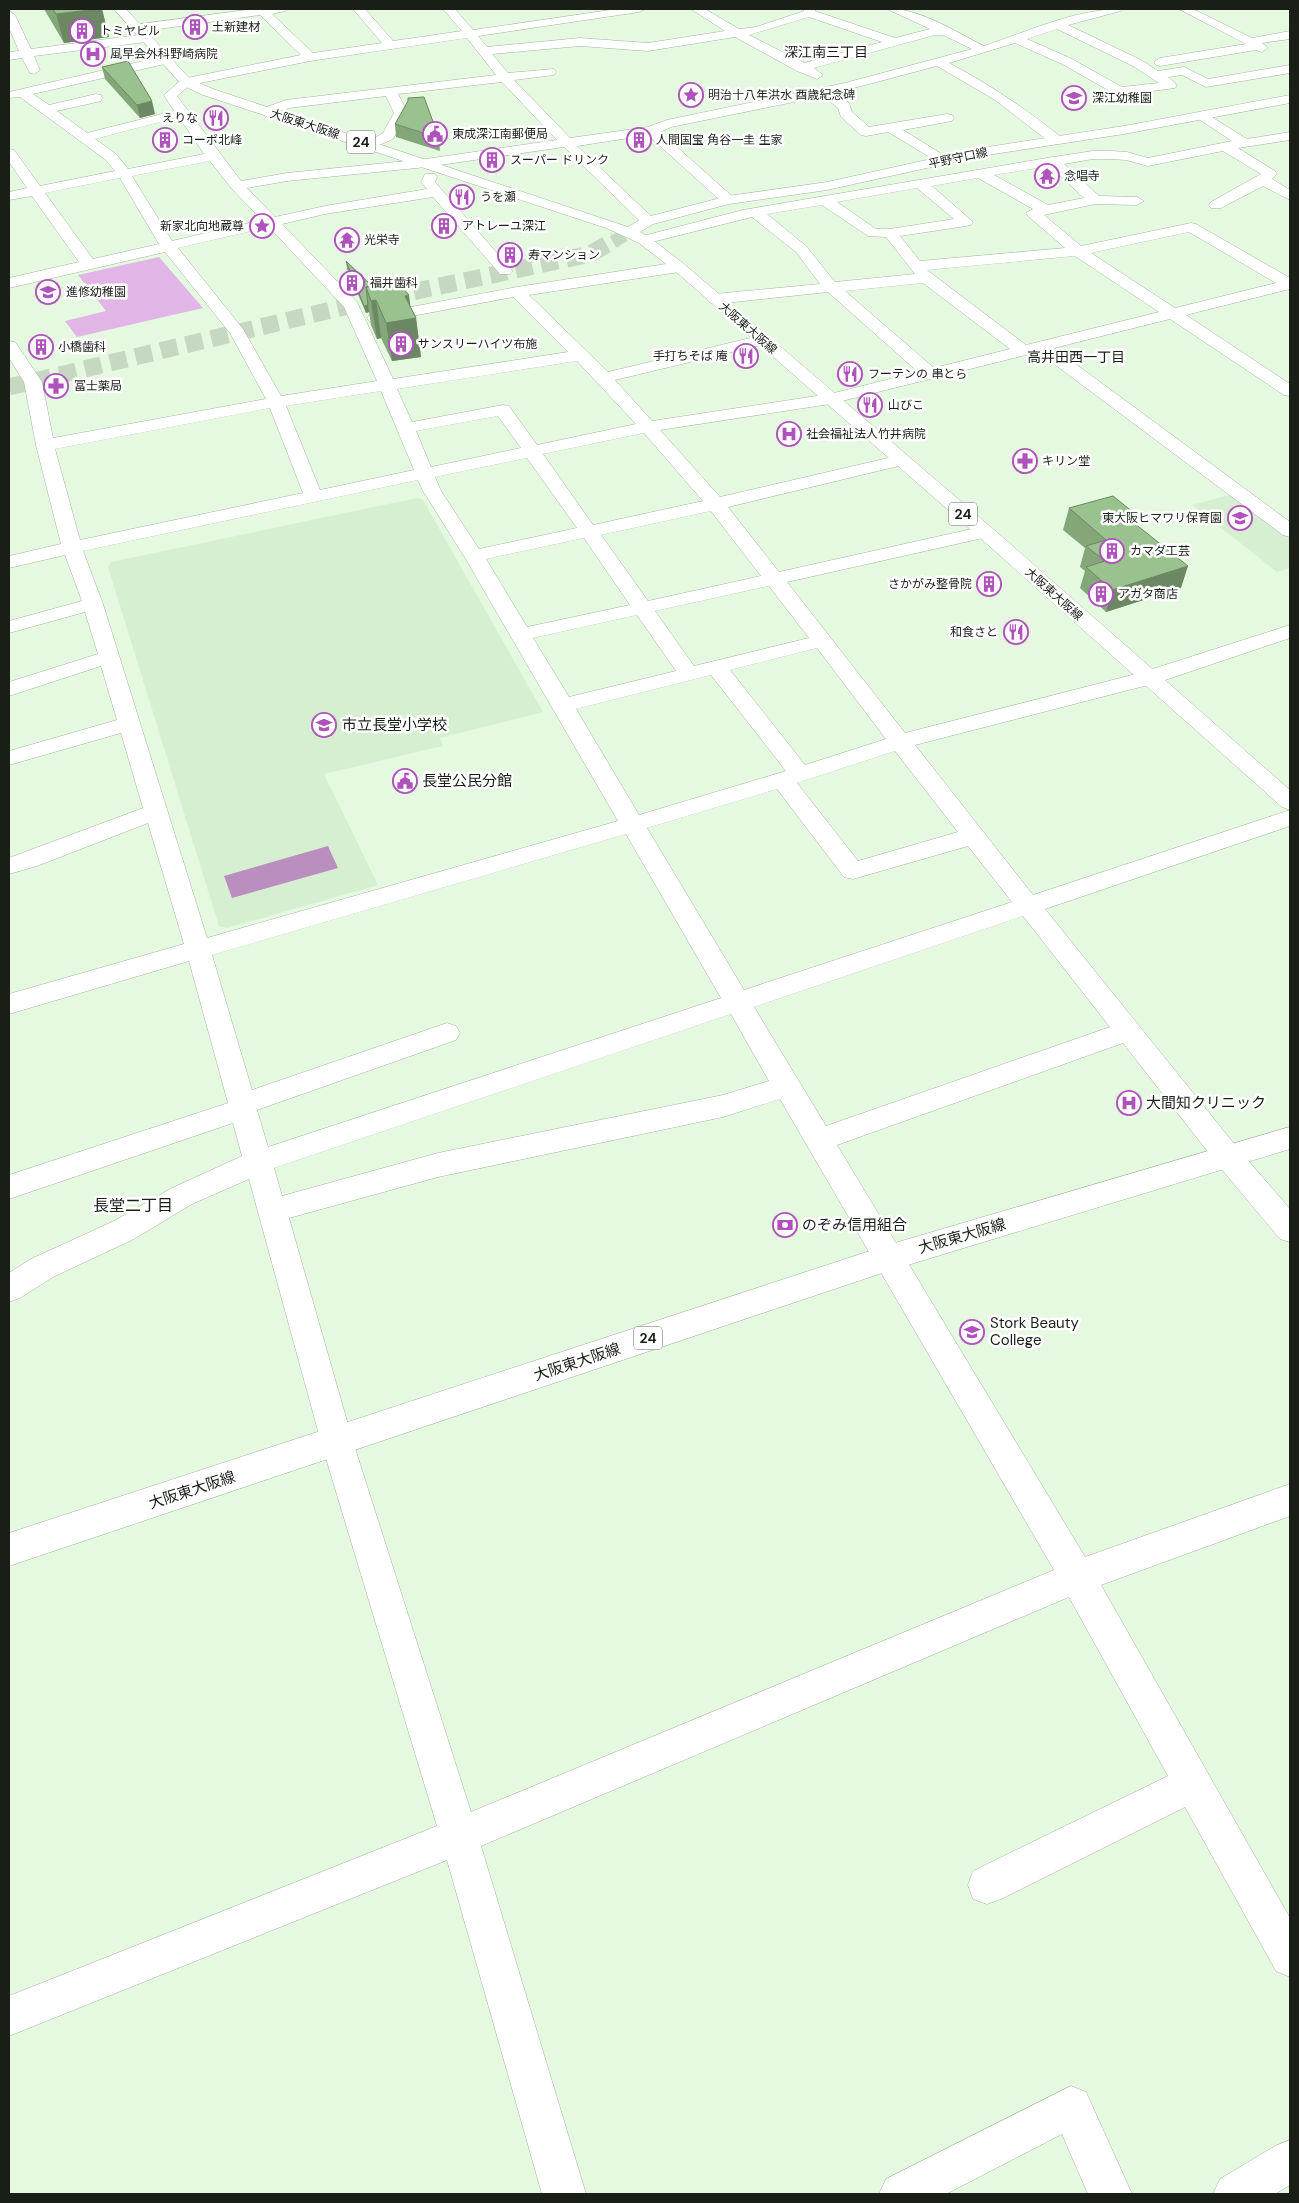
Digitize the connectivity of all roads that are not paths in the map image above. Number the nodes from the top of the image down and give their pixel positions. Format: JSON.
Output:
{"nodes":[{"id":1,"x":120,"y":9,"type":"edge"},
{"id":2,"x":281,"y":9,"type":"edge"},
{"id":3,"x":359,"y":9,"type":"edge"},
{"id":4,"x":449,"y":9,"type":"edge"},
{"id":5,"x":639,"y":9,"type":"edge"},
{"id":6,"x":697,"y":9,"type":"edge"},
{"id":7,"x":893,"y":9,"type":"edge"},
{"id":8,"x":929,"y":9,"type":"edge"},
{"id":9,"x":1071,"y":9,"type":"edge"},
{"id":10,"x":1117,"y":9,"type":"edge"},
{"id":11,"x":1185,"y":9,"type":"edge"},
{"id":12,"x":262,"y":10,"type":"edge"},
{"id":13,"x":809,"y":11,"type":"edge"},
{"id":14,"x":579,"y":13,"type":"edge"},
{"id":15,"x":9,"y":15,"type":"edge"},
{"id":16,"x":912,"y":15,"type":"junction"},
{"id":17,"x":1088,"y":15,"type":"junction"},
{"id":18,"x":1058,"y":25,"type":"junction"},
{"id":19,"x":942,"y":30,"type":"junction"},
{"id":20,"x":141,"y":33,"type":"junction"},
{"id":21,"x":470,"y":34,"type":"junction"},
{"id":22,"x":738,"y":34,"type":"junction"},
{"id":23,"x":1290,"y":35,"type":"edge"},
{"id":24,"x":1016,"y":39,"type":"junction"},
{"id":25,"x":895,"y":42,"type":"junction"},
{"id":26,"x":1254,"y":44,"type":"junction"},
{"id":27,"x":391,"y":46,"type":"junction"},
{"id":28,"x":983,"y":50,"type":"junction"},
{"id":29,"x":484,"y":51,"type":"junction"},
{"id":30,"x":1114,"y":52,"type":"junction"},
{"id":31,"x":27,"y":54,"type":"junction"},
{"id":32,"x":9,"y":56,"type":"edge"},
{"id":33,"x":310,"y":57,"type":"junction"},
{"id":34,"x":1282,"y":58,"type":"edge"},
{"id":35,"x":165,"y":60,"type":"junction"},
{"id":36,"x":1066,"y":61,"type":"junction"},
{"id":37,"x":938,"y":62,"type":"junction"},
{"id":38,"x":801,"y":68,"type":"junction"},
{"id":39,"x":1290,"y":69,"type":"edge"},
{"id":40,"x":550,"y":72,"type":"dead end"},
{"id":41,"x":1133,"y":73,"type":"junction"},
{"id":42,"x":1155,"y":74,"type":"junction"},
{"id":43,"x":506,"y":78,"type":"junction"},
{"id":44,"x":1105,"y":81,"type":"junction"},
{"id":45,"x":186,"y":82,"type":"junction"},
{"id":46,"x":846,"y":87,"type":"junction"},
{"id":47,"x":41,"y":88,"type":"junction"},
{"id":48,"x":390,"y":91,"type":"junction"},
{"id":49,"x":826,"y":92,"type":"junction"},
{"id":50,"x":16,"y":94,"type":"edge"},
{"id":51,"x":96,"y":98,"type":"dead end"},
{"id":52,"x":1290,"y":99,"type":"edge"},
{"id":53,"x":46,"y":110,"type":"junction"},
{"id":54,"x":266,"y":112,"type":"junction"},
{"id":55,"x":181,"y":113,"type":"junction"},
{"id":56,"x":1202,"y":115,"type":"junction"},
{"id":57,"x":948,"y":118,"type":"dead end"},
{"id":58,"x":890,"y":128,"type":"junction"},
{"id":59,"x":651,"y":132,"type":"junction"},
{"id":60,"x":1290,"y":136,"type":"edge"},
{"id":61,"x":83,"y":138,"type":"junction"},
{"id":62,"x":1056,"y":140,"type":"junction"},
{"id":63,"x":1245,"y":143,"type":"junction"},
{"id":64,"x":569,"y":144,"type":"junction"},
{"id":65,"x":370,"y":145,"type":"junction"},
{"id":66,"x":1225,"y":146,"type":"junction"},
{"id":67,"x":9,"y":153,"type":"edge"},
{"id":68,"x":213,"y":156,"type":"junction"},
{"id":69,"x":943,"y":161,"type":"junction"},
{"id":70,"x":1054,"y":161,"type":"junction"},
{"id":71,"x":431,"y":165,"type":"junction"},
{"id":72,"x":122,"y":174,"type":"junction"},
{"id":73,"x":981,"y":174,"type":"junction"},
{"id":74,"x":1272,"y":175,"type":"junction"},
{"id":75,"x":922,"y":184,"type":"junction"},
{"id":76,"x":238,"y":186,"type":"junction"},
{"id":77,"x":36,"y":191,"type":"junction"},
{"id":78,"x":435,"y":192,"type":"junction"},
{"id":79,"x":9,"y":196,"type":"edge"},
{"id":80,"x":1290,"y":196,"type":"edge"},
{"id":81,"x":728,"y":200,"type":"junction"},
{"id":82,"x":1095,"y":200,"type":"junction"},
{"id":83,"x":826,"y":201,"type":"junction"},
{"id":84,"x":1137,"y":201,"type":"dead end"},
{"id":85,"x":1216,"y":205,"type":"dead end"},
{"id":86,"x":1046,"y":210,"type":"junction"},
{"id":87,"x":755,"y":212,"type":"junction"},
{"id":88,"x":648,"y":221,"type":"junction"},
{"id":89,"x":270,"y":223,"type":"junction"},
{"id":90,"x":890,"y":233,"type":"junction"},
{"id":91,"x":637,"y":236,"type":"junction"},
{"id":92,"x":168,"y":246,"type":"junction"},
{"id":93,"x":1078,"y":252,"type":"junction"},
{"id":94,"x":89,"y":265,"type":"junction"},
{"id":95,"x":679,"y":267,"type":"junction"},
{"id":96,"x":505,"y":271,"type":"dead end"},
{"id":97,"x":921,"y":272,"type":"junction"},
{"id":98,"x":9,"y":284,"type":"edge"},
{"id":99,"x":1290,"y":284,"type":"edge"},
{"id":100,"x":831,"y":287,"type":"junction"},
{"id":101,"x":517,"y":292,"type":"junction"},
{"id":102,"x":715,"y":299,"type":"junction"},
{"id":103,"x":1173,"y":313,"type":"junction"},
{"id":104,"x":359,"y":321,"type":"junction"},
{"id":105,"x":763,"y":340,"type":"junction"},
{"id":106,"x":9,"y":346,"type":"edge"},
{"id":107,"x":1041,"y":346,"type":"junction"},
{"id":108,"x":1023,"y":351,"type":"junction"},
{"id":109,"x":582,"y":355,"type":"junction"},
{"id":110,"x":931,"y":374,"type":"junction"},
{"id":111,"x":604,"y":378,"type":"junction"},
{"id":112,"x":387,"y":386,"type":"junction"},
{"id":113,"x":1290,"y":391,"type":"edge"},
{"id":114,"x":830,"y":399,"type":"junction"},
{"id":115,"x":276,"y":402,"type":"junction"},
{"id":116,"x":648,"y":427,"type":"junction"},
{"id":117,"x":406,"y":428,"type":"junction"},
{"id":118,"x":45,"y":445,"type":"junction"},
{"id":119,"x":531,"y":452,"type":"junction"},
{"id":120,"x":901,"y":460,"type":"junction"},
{"id":121,"x":424,"y":474,"type":"junction"},
{"id":122,"x":314,"y":497,"type":"junction"},
{"id":123,"x":716,"y":504,"type":"junction"},
{"id":124,"x":587,"y":531,"type":"junction"},
{"id":125,"x":1290,"y":531,"type":"edge"},
{"id":126,"x":985,"y":532,"type":"junction"},
{"id":127,"x":72,"y":547,"type":"junction"},
{"id":128,"x":474,"y":556,"type":"junction"},
{"id":129,"x":9,"y":562,"type":"edge"},
{"id":130,"x":774,"y":579,"type":"junction"},
{"id":131,"x":93,"y":604,"type":"junction"},
{"id":132,"x":642,"y":608,"type":"junction"},
{"id":133,"x":9,"y":627,"type":"edge"},
{"id":134,"x":1290,"y":631,"type":"edge"},
{"id":135,"x":520,"y":635,"type":"junction"},
{"id":136,"x":821,"y":641,"type":"junction"},
{"id":137,"x":109,"y":657,"type":"junction"},
{"id":138,"x":716,"y":667,"type":"junction"},
{"id":139,"x":689,"y":674,"type":"junction"},
{"id":140,"x":1148,"y":678,"type":"junction"},
{"id":141,"x":9,"y":689,"type":"edge"},
{"id":142,"x":561,"y":706,"type":"junction"},
{"id":143,"x":128,"y":724,"type":"junction"},
{"id":144,"x":899,"y":742,"type":"junction"},
{"id":145,"x":9,"y":758,"type":"edge"},
{"id":146,"x":791,"y":777,"type":"junction"},
{"id":147,"x":1290,"y":802,"type":"edge"},
{"id":148,"x":155,"y":812,"type":"junction"},
{"id":149,"x":1290,"y":818,"type":"edge"},
{"id":150,"x":632,"y":825,"type":"junction"},
{"id":151,"x":973,"y":836,"type":"junction"},
{"id":152,"x":9,"y":866,"type":"edge"},
{"id":153,"x":1029,"y":906,"type":"junction"},
{"id":154,"x":198,"y":950,"type":"junction"},
{"id":155,"x":736,"y":1001,"type":"junction"},
{"id":156,"x":9,"y":1004,"type":"edge"},
{"id":157,"x":1128,"y":1031,"type":"junction"},
{"id":158,"x":447,"y":1033,"type":"dead end"},
{"id":159,"x":786,"y":1086,"type":"junction"},
{"id":160,"x":242,"y":1107,"type":"junction"},
{"id":161,"x":1290,"y":1138,"type":"edge"},
{"id":162,"x":818,"y":1140,"type":"junction"},
{"id":163,"x":1228,"y":1158,"type":"junction"},
{"id":164,"x":258,"y":1162,"type":"junction"},
{"id":165,"x":9,"y":1187,"type":"edge"},
{"id":166,"x":271,"y":1211,"type":"junction"},
{"id":167,"x":1290,"y":1230,"type":"edge"},
{"id":168,"x":888,"y":1258,"type":"junction"},
{"id":169,"x":9,"y":1289,"type":"edge"},
{"id":170,"x":337,"y":1442,"type":"junction"},
{"id":171,"x":1290,"y":1500,"type":"edge"},
{"id":172,"x":9,"y":1550,"type":"edge"},
{"id":173,"x":1077,"y":1577,"type":"junction"},
{"id":174,"x":1193,"y":1783,"type":"junction"},
{"id":175,"x":459,"y":1836,"type":"junction"},
{"id":176,"x":987,"y":1885,"type":"dead end"},
{"id":177,"x":1290,"y":1957,"type":"edge"},
{"id":178,"x":9,"y":2016,"type":"edge"},
{"id":179,"x":1290,"y":2161,"type":"edge"},
{"id":180,"x":564,"y":2194,"type":"edge"},
{"id":181,"x":900,"y":2194,"type":"edge"},
{"id":182,"x":1110,"y":2194,"type":"edge"},
{"id":183,"x":1234,"y":2194,"type":"edge"}],
"edges":[{"from":1,"to":20,"type":"street","name":"大阪東大阪線","number":"24"},
{"from":2,"to":12,"type":"street"},
{"from":3,"to":27,"type":"street"},
{"from":4,"to":21,"type":"street"},
{"from":5,"to":14,"type":"street"},
{"from":6,"to":22,"type":"street"},
{"from":7,"to":16,"type":"street"},
{"from":8,"to":16,"type":"street"},
{"from":9,"to":17,"type":"street"},
{"from":10,"to":17,"type":"street"},
{"from":11,"to":26,"type":"street"},
{"from":12,"to":20,"type":"street"},
{"from":12,"to":33,"type":"street"},
{"from":13,"to":22,"type":"street"},
{"from":13,"to":25,"type":"street"},
{"from":14,"to":21,"type":"street"},
{"from":15,"to":31,"type":"street"},
{"from":16,"to":19,"type":"street"},
{"from":17,"to":18,"type":"street"},
{"from":18,"to":24,"type":"street"},
{"from":18,"to":30,"type":"street"},
{"from":19,"to":25,"type":"street"},
{"from":19,"to":28,"type":"street"},
{"from":20,"to":31,"type":"street"},
{"from":20,"to":35,"type":"street","name":"大阪東大阪線","number":"24"},
{"from":21,"to":27,"type":"street"},
{"from":21,"to":29,"type":"street"},
{"from":22,"to":29,"type":"street"},
{"from":22,"to":38,"type":"street"},
{"from":23,"to":26,"type":"street"},
{"from":24,"to":28,"type":"street"},
{"from":24,"to":36,"type":"street"},
{"from":25,"to":38,"type":"street"},
{"from":26,"to":34,"type":"street"},
{"from":26,"to":41,"type":"street"},
{"from":27,"to":33,"type":"street"},
{"from":28,"to":37,"type":"street"},
{"from":29,"to":43,"type":"street"},
{"from":30,"to":36,"type":"street"},
{"from":30,"to":41,"type":"street"},
{"from":31,"to":32,"type":"street"},
{"from":31,"to":47,"type":"street"},
{"from":33,"to":45,"type":"street"},
{"from":35,"to":45,"type":"street","name":"大阪東大阪線","number":"24"},
{"from":35,"to":47,"type":"street"},
{"from":36,"to":44,"type":"street"},
{"from":37,"to":46,"type":"street"},
{"from":37,"to":62,"type":"street"},
{"from":38,"to":46,"type":"street"},
{"from":39,"to":42,"type":"street"},
{"from":40,"to":43,"type":"street"},
{"from":41,"to":42,"type":"street"},
{"from":41,"to":44,"type":"street"},
{"from":42,"to":44,"type":"street"},
{"from":43,"to":48,"type":"street"},
{"from":43,"to":64,"type":"street"},
{"from":45,"to":54,"type":"street","name":"大阪東大阪線","number":"24"},
{"from":45,"to":55,"type":"street"},
{"from":46,"to":49,"type":"street"},
{"from":47,"to":50,"type":"street"},
{"from":48,"to":54,"type":"street"},
{"from":48,"to":65,"type":"street"},
{"from":49,"to":58,"type":"street"},
{"from":49,"to":59,"type":"street"},
{"from":50,"to":53,"type":"street"},
{"from":51,"to":53,"type":"street"},
{"from":52,"to":56,"type":"street","name":"平野守口線"},
{"from":53,"to":61,"type":"street"},
{"from":54,"to":65,"type":"street","name":"大阪東大阪線","number":"24"},
{"from":55,"to":61,"type":"street"},
{"from":55,"to":68,"type":"street"},
{"from":56,"to":62,"type":"street","name":"平野守口線"},
{"from":56,"to":63,"type":"street"},
{"from":57,"to":58,"type":"street"},
{"from":58,"to":69,"type":"street"},
{"from":59,"to":64,"type":"street"},
{"from":59,"to":81,"type":"street"},
{"from":60,"to":63,"type":"street"},
{"from":61,"to":72,"type":"street"},
{"from":62,"to":69,"type":"street","name":"平野守口線"},
{"from":63,"to":66,"type":"street"},
{"from":64,"to":71,"type":"street"},
{"from":64,"to":88,"type":"street"},
{"from":65,"to":71,"type":"street","name":"大阪東大阪線","number":"24"},
{"from":66,"to":70,"type":"street"},
{"from":66,"to":74,"type":"street"},
{"from":67,"to":77,"type":"street"},
{"from":68,"to":72,"type":"street"},
{"from":68,"to":76,"type":"street"},
{"from":69,"to":81,"type":"street","name":"平野守口線"},
{"from":70,"to":73,"type":"street"},
{"from":70,"to":82,"type":"street"},
{"from":71,"to":76,"type":"street"},
{"from":71,"to":78,"type":"street"},
{"from":71,"to":91,"type":"street","name":"大阪東大阪線","number":"24"},
{"from":72,"to":77,"type":"street"},
{"from":72,"to":92,"type":"street"},
{"from":73,"to":75,"type":"street"},
{"from":73,"to":86,"type":"street"},
{"from":74,"to":80,"type":"street"},
{"from":74,"to":85,"type":"street"},
{"from":75,"to":83,"type":"street"},
{"from":75,"to":90,"type":"street"},
{"from":76,"to":89,"type":"street"},
{"from":77,"to":79,"type":"street"},
{"from":77,"to":94,"type":"street"},
{"from":78,"to":89,"type":"street"},
{"from":78,"to":96,"type":"street"},
{"from":81,"to":88,"type":"street","name":"平野守口線"},
{"from":82,"to":84,"type":"street"},
{"from":82,"to":86,"type":"street"},
{"from":83,"to":87,"type":"street"},
{"from":83,"to":90,"type":"street"},
{"from":86,"to":93,"type":"street"},
{"from":87,"to":91,"type":"street"},
{"from":87,"to":100,"type":"street"},
{"from":88,"to":91,"type":"street","name":"平野守口線"},
{"from":89,"to":92,"type":"street"},
{"from":89,"to":104,"type":"street"},
{"from":90,"to":97,"type":"street"},
{"from":91,"to":95,"type":"street","name":"大阪東大阪線","number":"24"},
{"from":92,"to":94,"type":"street"},
{"from":92,"to":115,"type":"street"},
{"from":93,"to":97,"type":"street"},
{"from":93,"to":99,"type":"street"},
{"from":93,"to":103,"type":"street"},
{"from":94,"to":98,"type":"street"},
{"from":95,"to":101,"type":"street"},
{"from":95,"to":102,"type":"street","name":"大阪東大阪線","number":"24"},
{"from":97,"to":100,"type":"street"},
{"from":97,"to":108,"type":"street"},
{"from":99,"to":103,"type":"street"},
{"from":100,"to":102,"type":"street"},
{"from":100,"to":110,"type":"street"},
{"from":101,"to":104,"type":"street"},
{"from":101,"to":109,"type":"street"},
{"from":102,"to":105,"type":"street","name":"大阪東大阪線","number":"24"},
{"from":103,"to":107,"type":"street"},
{"from":103,"to":113,"type":"street"},
{"from":104,"to":112,"type":"street"},
{"from":105,"to":111,"type":"street"},
{"from":105,"to":114,"type":"street","name":"大阪東大阪線","number":"24"},
{"from":106,"to":118,"type":"street"},
{"from":107,"to":108,"type":"street"},
{"from":107,"to":125,"type":"street"},
{"from":108,"to":110,"type":"street"},
{"from":109,"to":111,"type":"street"},
{"from":109,"to":112,"type":"street"},
{"from":110,"to":114,"type":"street"},
{"from":111,"to":116,"type":"street"},
{"from":112,"to":115,"type":"street"},
{"from":112,"to":117,"type":"street"},
{"from":114,"to":116,"type":"street"},
{"from":114,"to":120,"type":"street","name":"大阪東大阪線","number":"24"},
{"from":115,"to":118,"type":"street"},
{"from":115,"to":122,"type":"street"},
{"from":116,"to":119,"type":"street"},
{"from":116,"to":123,"type":"street"},
{"from":117,"to":119,"type":"street"},
{"from":117,"to":121,"type":"street"},
{"from":118,"to":127,"type":"street"},
{"from":119,"to":121,"type":"street"},
{"from":119,"to":124,"type":"street"},
{"from":120,"to":123,"type":"street"},
{"from":120,"to":126,"type":"street","name":"大阪東大阪線","number":"24"},
{"from":121,"to":122,"type":"street"},
{"from":121,"to":128,"type":"street"},
{"from":122,"to":127,"type":"street"},
{"from":123,"to":124,"type":"street"},
{"from":123,"to":130,"type":"street"},
{"from":124,"to":128,"type":"street"},
{"from":124,"to":132,"type":"street"},
{"from":126,"to":130,"type":"street"},
{"from":126,"to":140,"type":"street","name":"大阪東大阪線","number":"24"},
{"from":127,"to":129,"type":"street"},
{"from":127,"to":131,"type":"street"},
{"from":128,"to":135,"type":"street"},
{"from":130,"to":132,"type":"street"},
{"from":130,"to":136,"type":"street"},
{"from":131,"to":133,"type":"street"},
{"from":131,"to":137,"type":"street"},
{"from":132,"to":135,"type":"street"},
{"from":132,"to":139,"type":"street"},
{"from":134,"to":140,"type":"street"},
{"from":135,"to":142,"type":"street"},
{"from":136,"to":138,"type":"street"},
{"from":136,"to":144,"type":"street"},
{"from":137,"to":141,"type":"street"},
{"from":137,"to":143,"type":"street"},
{"from":138,"to":139,"type":"street"},
{"from":138,"to":146,"type":"street"},
{"from":139,"to":142,"type":"street"},
{"from":140,"to":144,"type":"street"},
{"from":140,"to":147,"type":"street","name":"大阪東大阪線","number":"24"},
{"from":142,"to":150,"type":"street"},
{"from":143,"to":145,"type":"street"},
{"from":143,"to":148,"type":"street"},
{"from":144,"to":146,"type":"street"},
{"from":144,"to":151,"type":"street"},
{"from":146,"to":150,"type":"street"},
{"from":146,"to":151,"type":"street"},
{"from":148,"to":152,"type":"street"},
{"from":148,"to":154,"type":"street"},
{"from":149,"to":153,"type":"street"},
{"from":150,"to":154,"type":"street"},
{"from":150,"to":155,"type":"street"},
{"from":151,"to":153,"type":"street"},
{"from":153,"to":155,"type":"street"},
{"from":153,"to":157,"type":"street"},
{"from":154,"to":156,"type":"street"},
{"from":154,"to":160,"type":"street"},
{"from":155,"to":159,"type":"street"},
{"from":155,"to":164,"type":"street"},
{"from":157,"to":162,"type":"street"},
{"from":157,"to":163,"type":"street"},
{"from":158,"to":160,"type":"street"},
{"from":159,"to":162,"type":"street"},
{"from":159,"to":166,"type":"street"},
{"from":160,"to":164,"type":"street"},
{"from":160,"to":165,"type":"street"},
{"from":161,"to":163,"type":"street","name":"大阪東大阪線","number":"24"},
{"from":162,"to":168,"type":"street"},
{"from":163,"to":167,"type":"street"},
{"from":163,"to":168,"type":"street","name":"大阪東大阪線","number":"24"},
{"from":164,"to":166,"type":"street"},
{"from":164,"to":169,"type":"street"},
{"from":166,"to":170,"type":"street"},
{"from":168,"to":170,"type":"street","name":"大阪東大阪線","number":"24"},
{"from":168,"to":173,"type":"street"},
{"from":170,"to":172,"type":"street","name":"大阪東大阪線","number":"24"},
{"from":170,"to":175,"type":"street"},
{"from":171,"to":173,"type":"street"},
{"from":173,"to":174,"type":"street"},
{"from":173,"to":175,"type":"street"},
{"from":174,"to":176,"type":"street"},
{"from":174,"to":177,"type":"street"},
{"from":175,"to":178,"type":"street"},
{"from":175,"to":180,"type":"street"},
{"from":179,"to":183,"type":"street"},
{"from":181,"to":182,"type":"street"}]}
